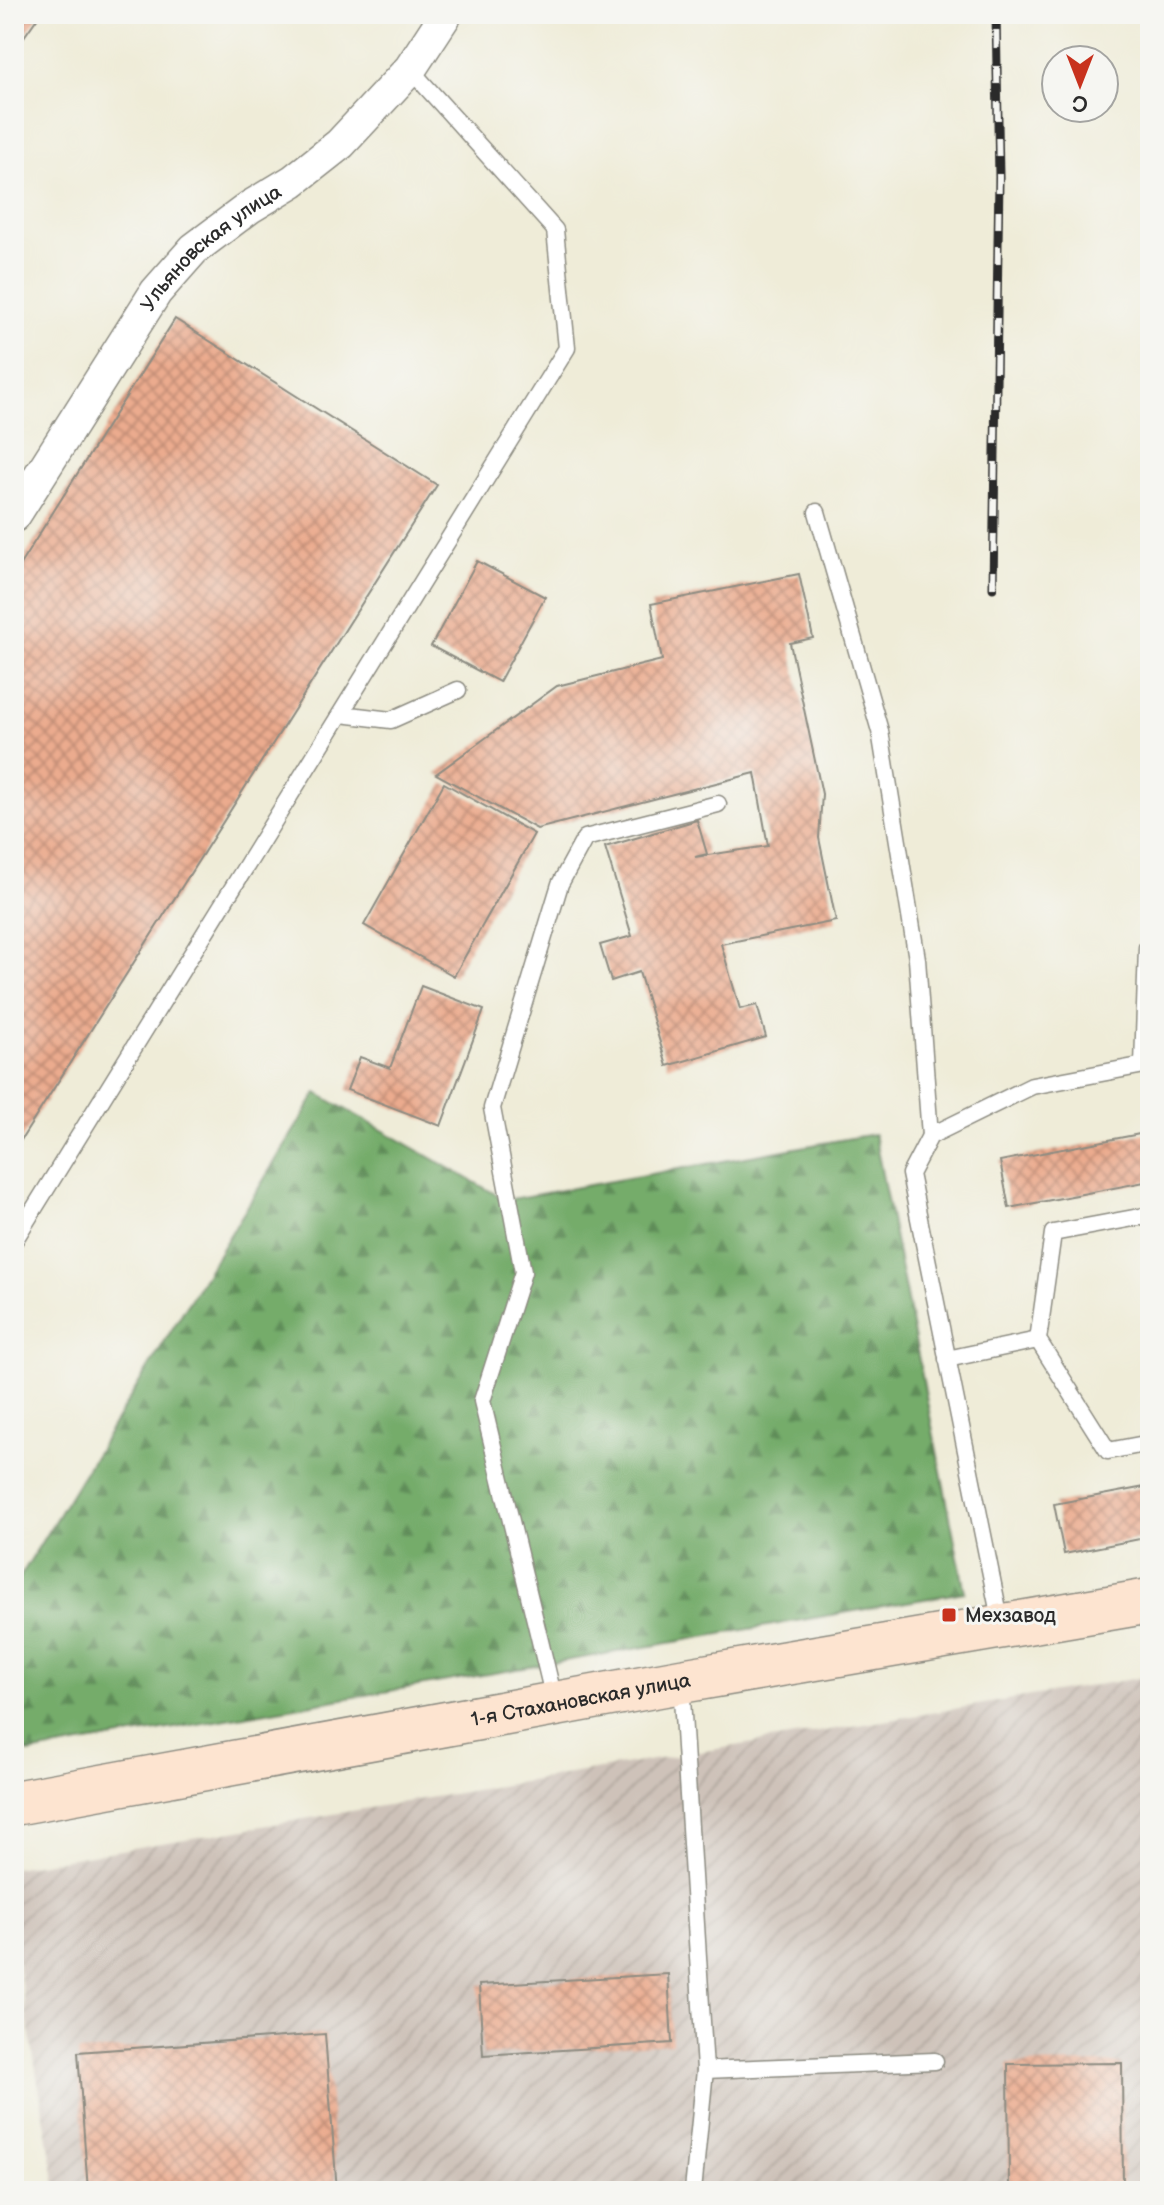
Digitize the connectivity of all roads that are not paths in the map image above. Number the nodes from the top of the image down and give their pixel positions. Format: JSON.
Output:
{"nodes":[{"id":1,"x":446,"y":14,"type":"edge"},
{"id":2,"x":410,"y":69,"type":"junction"},
{"id":3,"x":817,"y":512,"type":"dead end"},
{"id":4,"x":14,"y":516,"type":"edge"},
{"id":5,"x":458,"y":690,"type":"dead end"},
{"id":6,"x":341,"y":714,"type":"junction"},
{"id":7,"x":718,"y":804,"type":"dead end"},
{"id":8,"x":1150,"y":947,"type":"edge"},
{"id":9,"x":1146,"y":1065,"type":"edge"},
{"id":10,"x":930,"y":1136,"type":"junction"},
{"id":11,"x":1150,"y":1215,"type":"edge"},
{"id":12,"x":14,"y":1241,"type":"edge"},
{"id":13,"x":1038,"y":1340,"type":"junction"},
{"id":14,"x":947,"y":1359,"type":"junction"},
{"id":15,"x":1150,"y":1443,"type":"edge"},
{"id":16,"x":1150,"y":1601,"type":"edge"},
{"id":17,"x":1001,"y":1626,"type":"junction"},
{"id":18,"x":681,"y":1681,"type":"junction"},
{"id":19,"x":556,"y":1704,"type":"junction"},
{"id":20,"x":14,"y":1803,"type":"edge"},
{"id":21,"x":935,"y":2061,"type":"dead end"},
{"id":22,"x":705,"y":2070,"type":"junction"},
{"id":23,"x":693,"y":2191,"type":"edge"}],
"edges":[{"from":1,"to":2,"type":"street","name":"Ульяновская улица"},
{"from":2,"to":4,"type":"street","name":"Ульяновская улица"},
{"from":2,"to":6,"type":"lane"},
{"from":3,"to":10,"type":"lane"},
{"from":5,"to":6,"type":"lane"},
{"from":6,"to":12,"type":"lane"},
{"from":7,"to":19,"type":"lane"},
{"from":8,"to":9,"type":"lane"},
{"from":9,"to":10,"type":"lane"},
{"from":10,"to":14,"type":"lane"},
{"from":11,"to":13,"type":"lane"},
{"from":13,"to":14,"type":"lane"},
{"from":13,"to":15,"type":"lane"},
{"from":14,"to":17,"type":"lane"},
{"from":16,"to":17,"type":"main road","name":"1-я Стахановская улица"},
{"from":17,"to":18,"type":"main road","name":"1-я Стахановская улица"},
{"from":18,"to":19,"type":"main road","name":"1-я Стахановская улица"},
{"from":18,"to":22,"type":"lane"},
{"from":19,"to":20,"type":"main road","name":"1-я Стахановская улица"},
{"from":21,"to":22,"type":"lane"},
{"from":22,"to":23,"type":"lane"}]}
